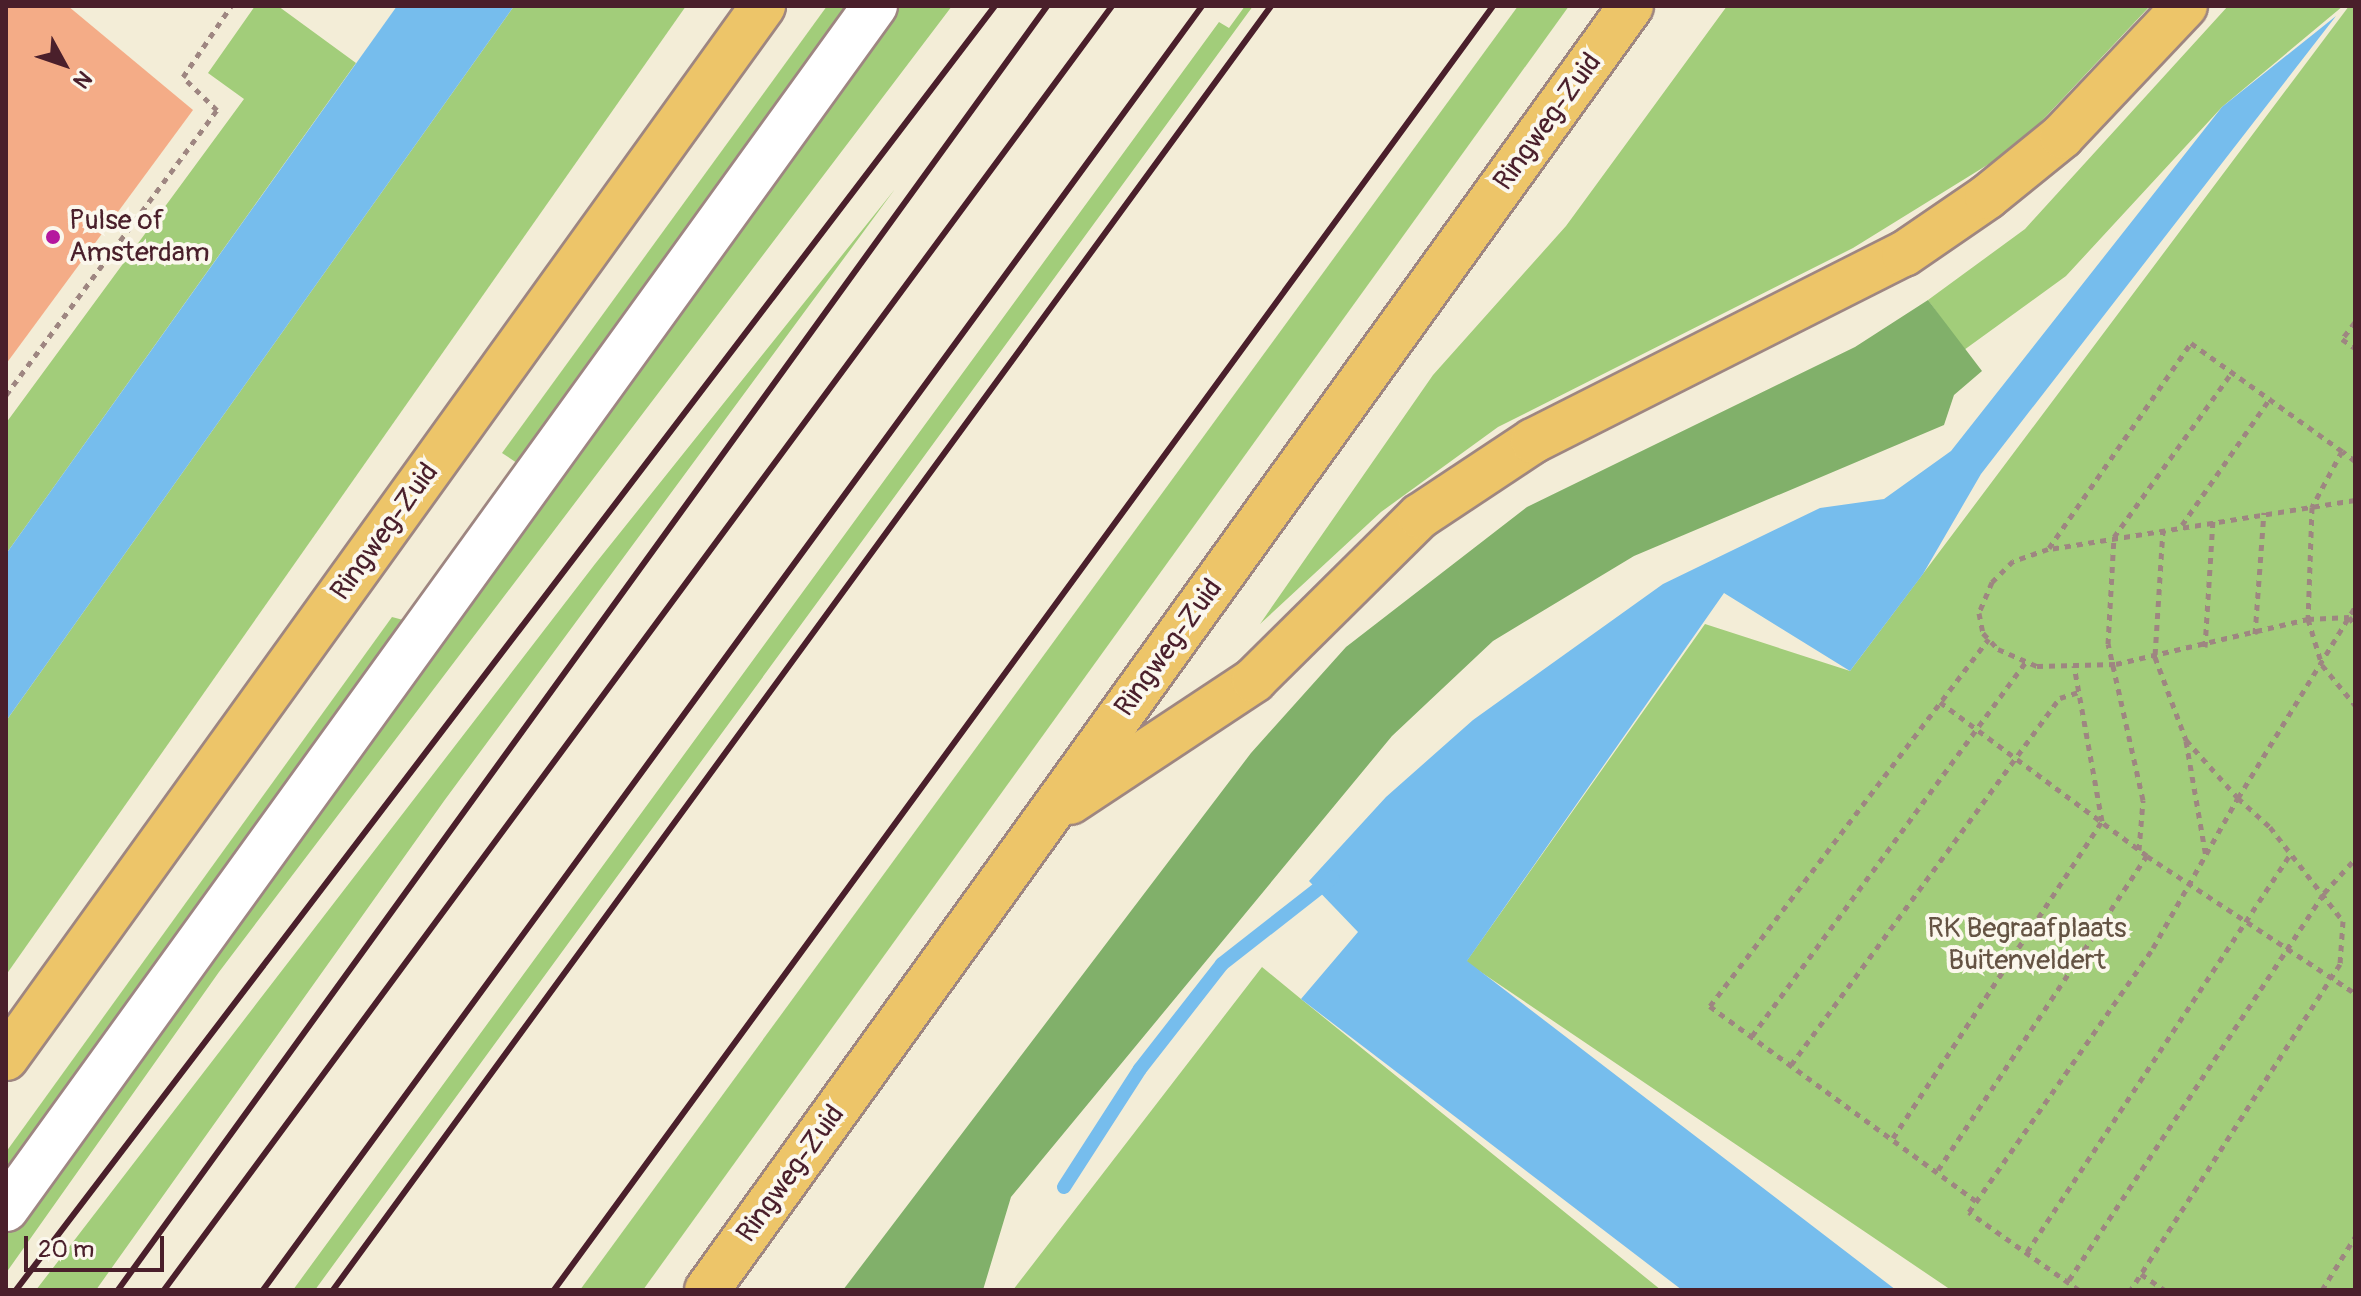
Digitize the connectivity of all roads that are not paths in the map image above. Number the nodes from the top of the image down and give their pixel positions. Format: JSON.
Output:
{"nodes":[{"id":1,"x":763,"y":6,"type":"edge"},
{"id":2,"x":875,"y":6,"type":"edge"},
{"id":3,"x":1631,"y":6,"type":"edge"},
{"id":4,"x":2185,"y":6,"type":"edge"},
{"id":5,"x":1046,"y":818,"type":"junction"},
{"id":6,"x":6,"y":1058,"type":"edge"},
{"id":7,"x":6,"y":1209,"type":"edge"},
{"id":8,"x":707,"y":1290,"type":"edge"}],
"edges":[{"from":1,"to":6,"type":"highway","name":"Ringweg-Zuid"},
{"from":2,"to":7,"type":"lane"},
{"from":3,"to":5,"type":"highway","name":"Ringweg-Zuid"},
{"from":4,"to":5,"type":"highway"},
{"from":5,"to":8,"type":"highway","name":"Ringweg-Zuid"}]}
